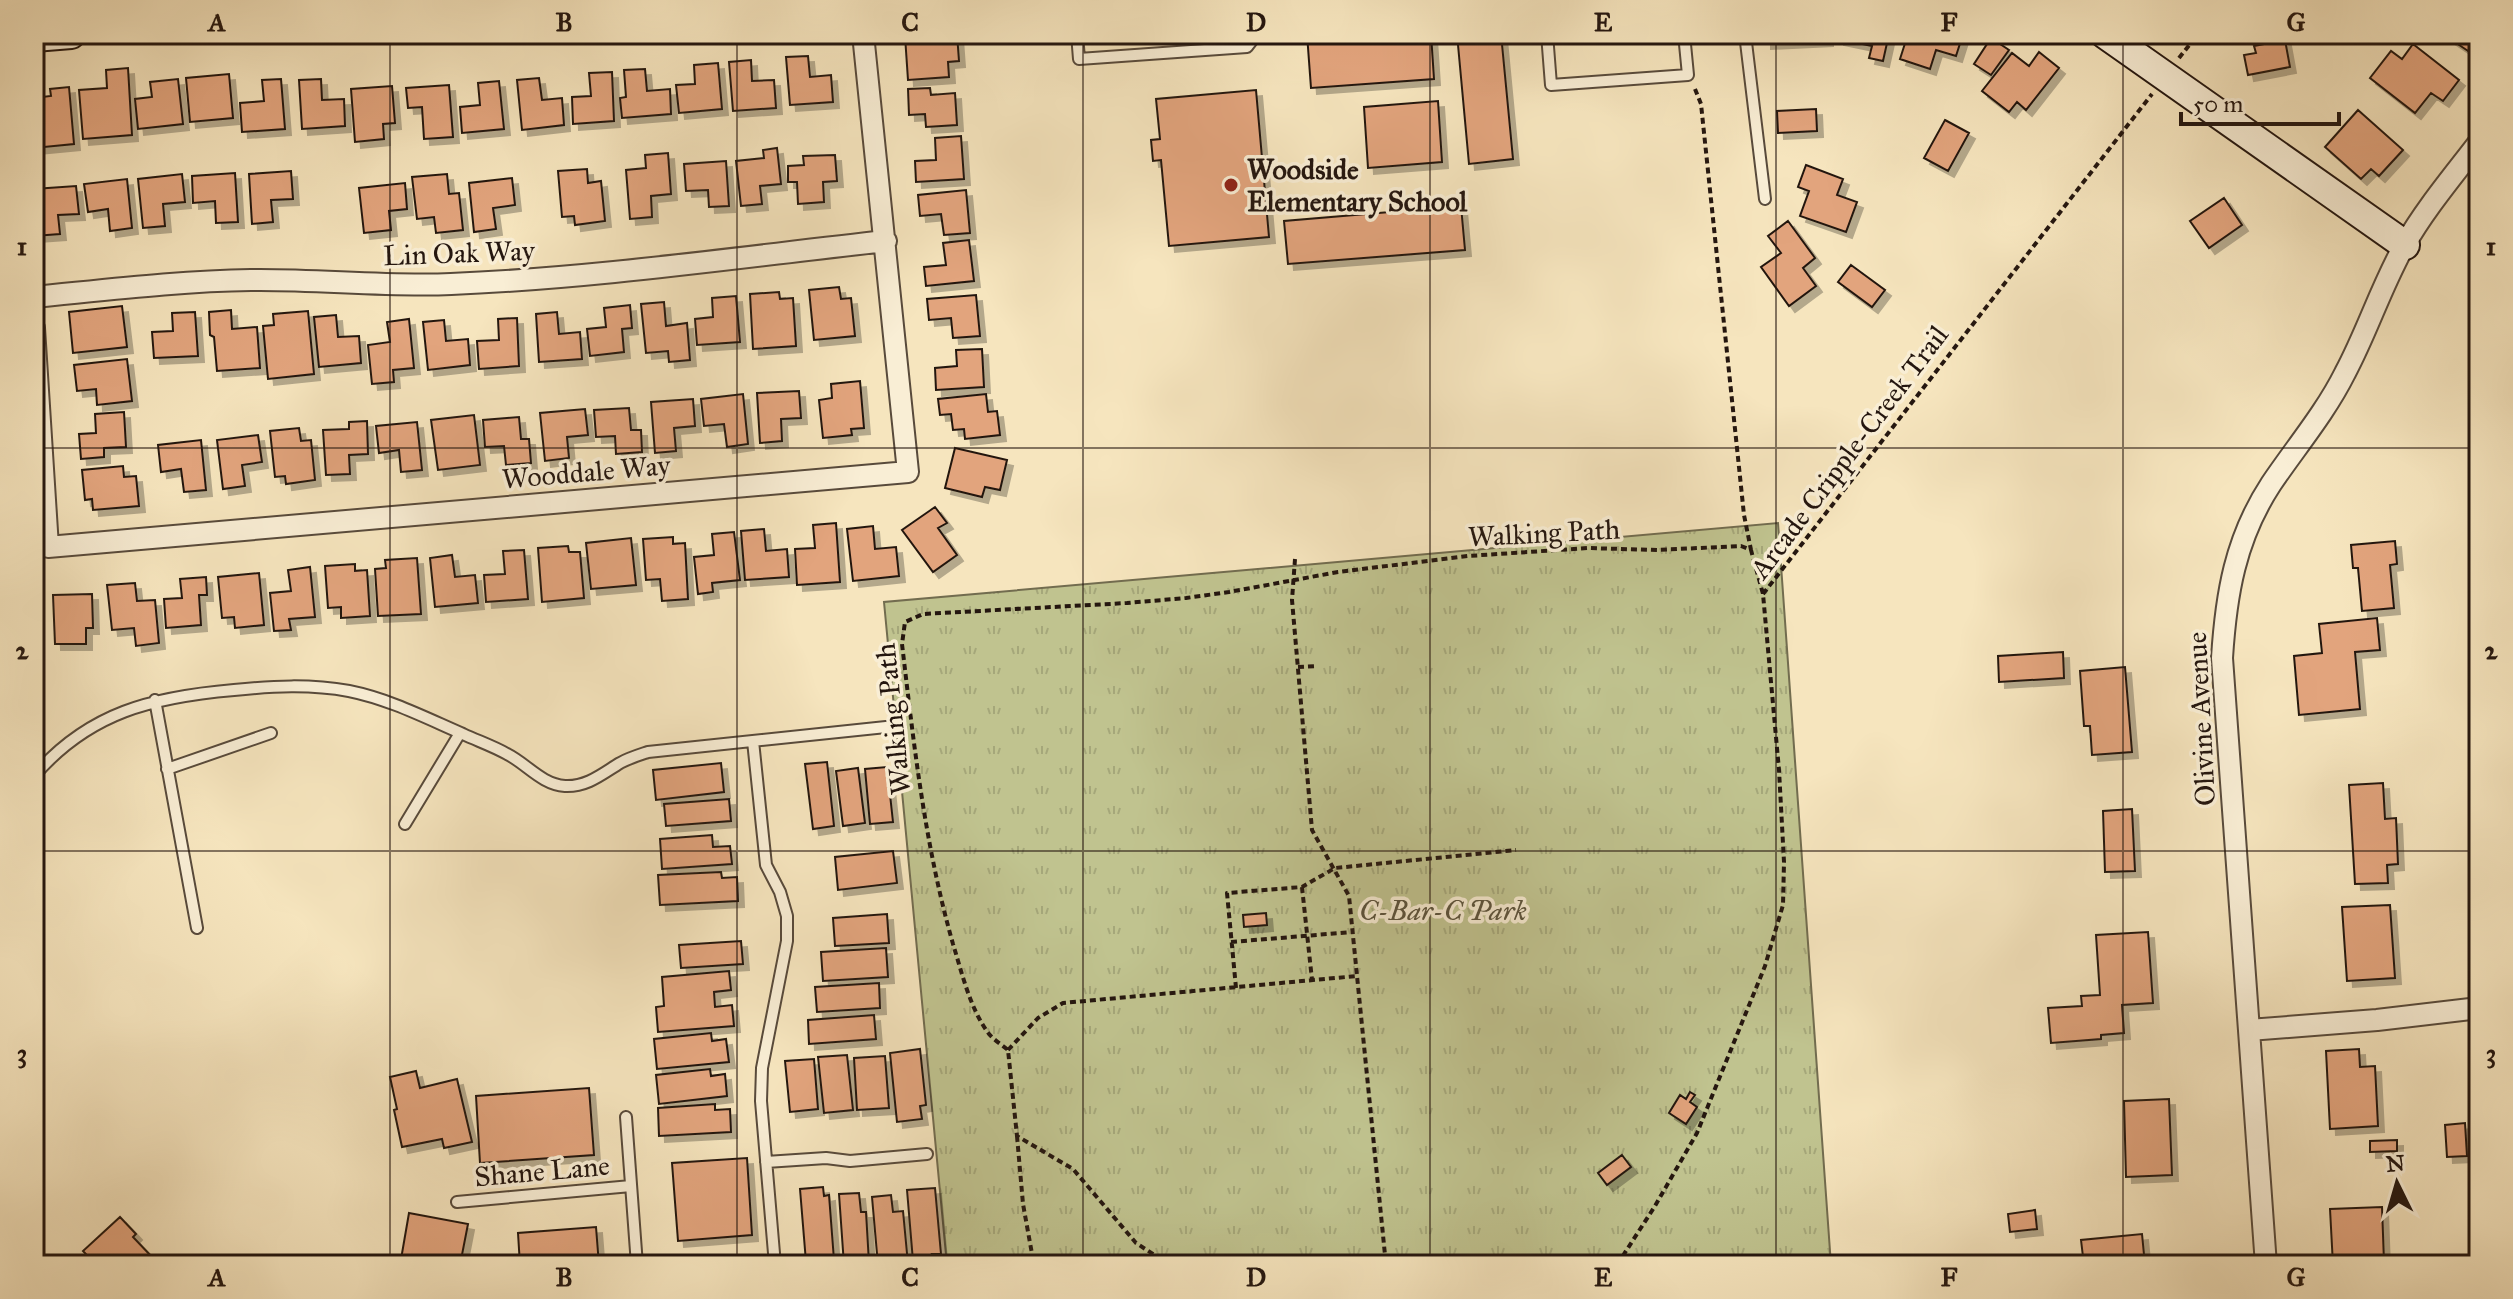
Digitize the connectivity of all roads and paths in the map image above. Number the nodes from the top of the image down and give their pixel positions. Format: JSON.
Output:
{"nodes":[{"id":1,"x":863,"y":34,"type":"edge"},
{"id":2,"x":1077,"y":34,"type":"edge"},
{"id":3,"x":1257,"y":34,"type":"edge"},
{"id":4,"x":1547,"y":34,"type":"edge"},
{"id":5,"x":1684,"y":34,"type":"edge"},
{"id":6,"x":1745,"y":34,"type":"edge"},
{"id":7,"x":2105,"y":34,"type":"edge"},
{"id":8,"x":1688,"y":75,"type":"junction"},
{"id":9,"x":2165,"y":77,"type":"junction"},
{"id":10,"x":2479,"y":142,"type":"edge"},
{"id":11,"x":1765,"y":199,"type":"dead end"},
{"id":12,"x":886,"y":241,"type":"junction"},
{"id":13,"x":2405,"y":245,"type":"junction"},
{"id":14,"x":34,"y":297,"type":"edge"},
{"id":15,"x":34,"y":328,"type":"edge"},
{"id":16,"x":1751,"y":550,"type":"junction"},
{"id":17,"x":1295,"y":559,"type":"dead end"},
{"id":18,"x":1294,"y":580,"type":"junction"},
{"id":19,"x":1763,"y":594,"type":"junction"},
{"id":20,"x":1317,"y":666,"type":"dead end"},
{"id":21,"x":1298,"y":667,"type":"junction"},
{"id":22,"x":155,"y":700,"type":"junction"},
{"id":23,"x":886,"y":727,"type":"dead end"},
{"id":24,"x":271,"y":733,"type":"dead end"},
{"id":25,"x":460,"y":733,"type":"junction"},
{"id":26,"x":753,"y":741,"type":"junction"},
{"id":27,"x":167,"y":769,"type":"junction"},
{"id":28,"x":34,"y":776,"type":"edge"},
{"id":29,"x":405,"y":824,"type":"dead end"},
{"id":30,"x":1516,"y":850,"type":"dead end"},
{"id":31,"x":1335,"y":868,"type":"junction"},
{"id":32,"x":1302,"y":887,"type":"junction"},
{"id":33,"x":197,"y":928,"type":"dead end"},
{"id":34,"x":1352,"y":932,"type":"junction"},
{"id":35,"x":1307,"y":936,"type":"junction"},
{"id":36,"x":1231,"y":942,"type":"junction"},
{"id":37,"x":1357,"y":976,"type":"junction"},
{"id":38,"x":1312,"y":980,"type":"junction"},
{"id":39,"x":1236,"y":988,"type":"junction"},
{"id":40,"x":2479,"y":1008,"type":"edge"},
{"id":41,"x":2249,"y":1030,"type":"junction"},
{"id":42,"x":1008,"y":1050,"type":"junction"},
{"id":43,"x":626,"y":1117,"type":"dead end"},
{"id":44,"x":1017,"y":1136,"type":"junction"},
{"id":45,"x":927,"y":1154,"type":"dead end"},
{"id":46,"x":766,"y":1162,"type":"junction"},
{"id":47,"x":631,"y":1186,"type":"junction"},
{"id":48,"x":457,"y":1202,"type":"dead end"},
{"id":49,"x":637,"y":1265,"type":"edge"},
{"id":50,"x":775,"y":1265,"type":"edge"},
{"id":51,"x":1034,"y":1265,"type":"edge"},
{"id":52,"x":1170,"y":1265,"type":"edge"},
{"id":53,"x":1386,"y":1265,"type":"edge"},
{"id":54,"x":1617,"y":1265,"type":"edge"},
{"id":55,"x":2266,"y":1265,"type":"edge"}],
"edges":[{"from":1,"to":12,"type":"street","name":"Wooddale Way"},
{"from":2,"to":3,"type":"lane"},
{"from":4,"to":8,"type":"lane"},
{"from":5,"to":8,"type":"lane"},
{"from":6,"to":11,"type":"lane"},
{"from":7,"to":9,"type":"street"},
{"from":8,"to":16,"type":"path"},
{"from":9,"to":13,"type":"street"},
{"from":9,"to":19,"type":"path","name":"Arcade Cripple-Creek Trail"},
{"from":10,"to":13,"type":"street","name":"Olivine Avenue"},
{"from":12,"to":14,"type":"street","name":"Lin Oak Way"},
{"from":12,"to":15,"type":"street","name":"Wooddale Way"},
{"from":13,"to":41,"type":"street","name":"Olivine Avenue"},
{"from":16,"to":18,"type":"path","name":"Walking Path"},
{"from":16,"to":19,"type":"path"},
{"from":17,"to":18,"type":"path"},
{"from":18,"to":21,"type":"path"},
{"from":18,"to":42,"type":"path","name":"Walking Path"},
{"from":19,"to":54,"type":"path","name":"Arcade Cripple-Creek Trail"},
{"from":20,"to":21,"type":"path"},
{"from":21,"to":31,"type":"path"},
{"from":22,"to":25,"type":"lane"},
{"from":22,"to":27,"type":"lane"},
{"from":22,"to":28,"type":"lane"},
{"from":23,"to":26,"type":"lane"},
{"from":24,"to":27,"type":"lane"},
{"from":25,"to":26,"type":"lane"},
{"from":25,"to":29,"type":"lane"},
{"from":26,"to":46,"type":"lane"},
{"from":27,"to":33,"type":"lane"},
{"from":30,"to":31,"type":"path"},
{"from":31,"to":32,"type":"path"},
{"from":31,"to":34,"type":"path"},
{"from":32,"to":35,"type":"path"},
{"from":32,"to":36,"type":"path"},
{"from":34,"to":35,"type":"path"},
{"from":34,"to":37,"type":"path"},
{"from":35,"to":36,"type":"path"},
{"from":35,"to":38,"type":"path"},
{"from":36,"to":39,"type":"path"},
{"from":37,"to":38,"type":"path"},
{"from":37,"to":53,"type":"path"},
{"from":38,"to":39,"type":"path"},
{"from":39,"to":42,"type":"path"},
{"from":40,"to":41,"type":"street"},
{"from":41,"to":55,"type":"street","name":"Olivine Avenue"},
{"from":42,"to":44,"type":"path"},
{"from":43,"to":47,"type":"lane"},
{"from":44,"to":51,"type":"path"},
{"from":44,"to":52,"type":"path"},
{"from":45,"to":46,"type":"lane"},
{"from":46,"to":50,"type":"lane"},
{"from":47,"to":48,"type":"lane","name":"Shane Lane"},
{"from":47,"to":49,"type":"lane"}]}
